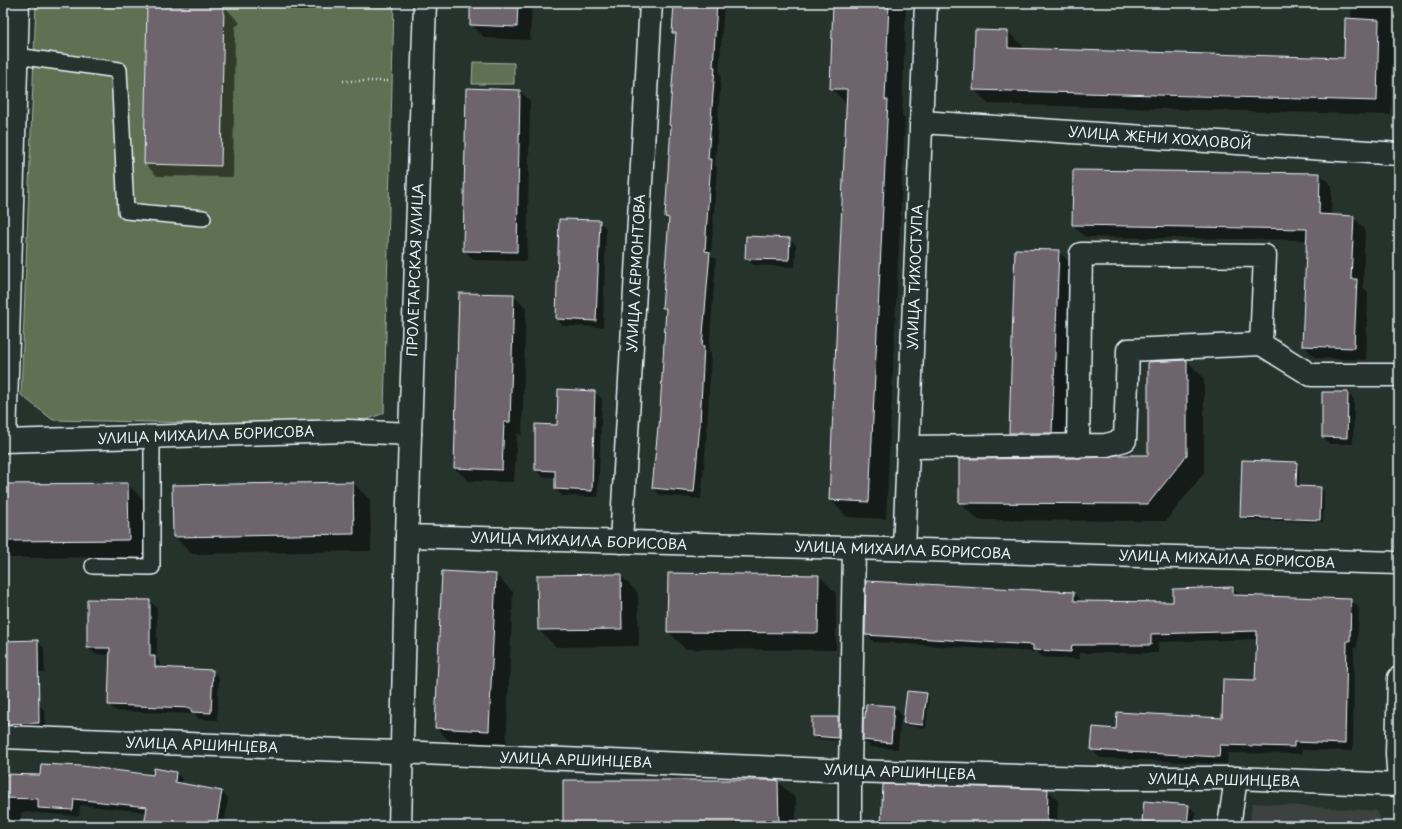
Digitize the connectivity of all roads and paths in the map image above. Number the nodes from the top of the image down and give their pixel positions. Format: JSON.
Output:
{"nodes":[{"id":1,"x":18,"y":3,"type":"edge"},
{"id":2,"x":425,"y":3,"type":"edge"},
{"id":3,"x":651,"y":3,"type":"edge"},
{"id":4,"x":926,"y":3,"type":"edge"},
{"id":5,"x":16,"y":56,"type":"junction"},
{"id":6,"x":343,"y":81,"type":"dead end"},
{"id":7,"x":389,"y":81,"type":"dead end"},
{"id":8,"x":921,"y":122,"type":"junction"},
{"id":9,"x":1399,"y":154,"type":"edge"},
{"id":10,"x":203,"y":218,"type":"dead end"},
{"id":11,"x":7,"y":220,"type":"edge"},
{"id":12,"x":1261,"y":344,"type":"junction"},
{"id":13,"x":1399,"y":374,"type":"edge"},
{"id":14,"x":410,"y":434,"type":"junction"},
{"id":15,"x":152,"y":436,"type":"junction"},
{"id":16,"x":4,"y":441,"type":"edge"},
{"id":17,"x":1078,"y":446,"type":"junction"},
{"id":18,"x":908,"y":447,"type":"junction"},
{"id":19,"x":408,"y":536,"type":"junction"},
{"id":20,"x":622,"y":542,"type":"junction"},
{"id":21,"x":854,"y":549,"type":"junction"},
{"id":22,"x":904,"y":550,"type":"junction"},
{"id":23,"x":1399,"y":563,"type":"edge"},
{"id":24,"x":93,"y":566,"type":"dead end"},
{"id":25,"x":1399,"y":678,"type":"edge"},
{"id":26,"x":3,"y":737,"type":"edge"},
{"id":27,"x":402,"y":752,"type":"junction"},
{"id":28,"x":850,"y":771,"type":"junction"},
{"id":29,"x":1236,"y":778,"type":"junction"},
{"id":30,"x":1399,"y":782,"type":"edge"},
{"id":31,"x":1399,"y":785,"type":"edge"},
{"id":32,"x":400,"y":826,"type":"edge"},
{"id":33,"x":850,"y":826,"type":"edge"},
{"id":34,"x":1229,"y":826,"type":"edge"}],
"edges":[{"from":1,"to":5,"type":"street"},
{"from":2,"to":14,"type":"street","name":"ПРОЛЕТАРСКАЯ УЛИЦА"},
{"from":3,"to":20,"type":"street","name":"УЛИЦА ЛЕРМОНТОВА"},
{"from":4,"to":8,"type":"street","name":"УЛИЦА ТИХОСТУПА"},
{"from":5,"to":10,"type":"lane"},
{"from":5,"to":11,"type":"street"},
{"from":6,"to":7,"type":"path"},
{"from":8,"to":9,"type":"street","name":"УЛИЦА ЖЕНИ ХОХЛОВОЙ"},
{"from":8,"to":18,"type":"street","name":"УЛИЦА ТИХОСТУПА"},
{"from":11,"to":16,"type":"street"},
{"from":12,"to":13,"type":"street"},
{"from":12,"to":17,"type":"street"},
{"from":12,"to":17,"type":"street"},
{"from":14,"to":15,"type":"street","name":"УЛИЦА МИХАИЛА БОРИСОВА"},
{"from":14,"to":19,"type":"street","name":"ПРОЛЕТАРСКАЯ УЛИЦА"},
{"from":15,"to":16,"type":"street","name":"УЛИЦА МИХАИЛА БОРИСОВА"},
{"from":15,"to":24,"type":"lane"},
{"from":17,"to":18,"type":"street"},
{"from":18,"to":22,"type":"street","name":"УЛИЦА ТИХОСТУПА"},
{"from":19,"to":20,"type":"street","name":"УЛИЦА МИХАИЛА БОРИСОВА"},
{"from":19,"to":27,"type":"street"},
{"from":20,"to":21,"type":"street","name":"УЛИЦА МИХАИЛА БОРИСОВА"},
{"from":21,"to":22,"type":"street","name":"УЛИЦА МИХАИЛА БОРИСОВА"},
{"from":21,"to":28,"type":"street"},
{"from":22,"to":23,"type":"street","name":"УЛИЦА МИХАИЛА БОРИСОВА"},
{"from":25,"to":30,"type":"street"},
{"from":26,"to":27,"type":"street","name":"УЛИЦА АРШИНЦЕВА"},
{"from":27,"to":28,"type":"street","name":"УЛИЦА АРШИНЦЕВА"},
{"from":27,"to":32,"type":"street"},
{"from":28,"to":29,"type":"street","name":"УЛИЦА АРШИНЦЕВА"},
{"from":28,"to":33,"type":"street"},
{"from":29,"to":31,"type":"street","name":"УЛИЦА АРШИНЦЕВА"},
{"from":29,"to":34,"type":"street"}]}
